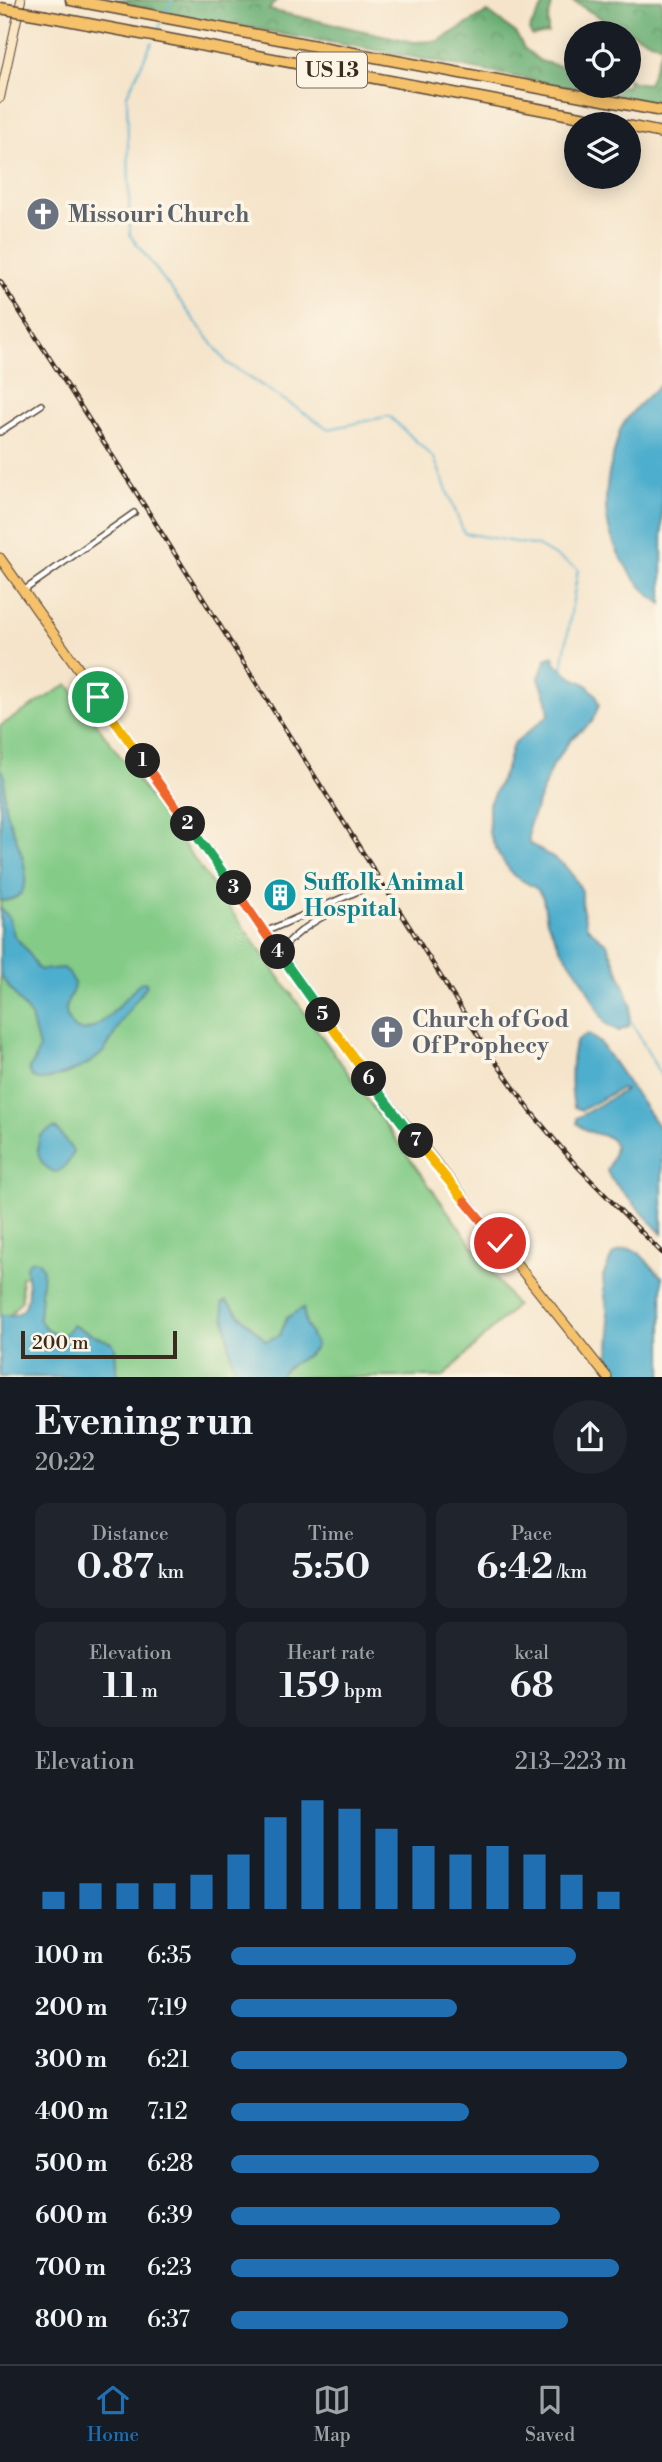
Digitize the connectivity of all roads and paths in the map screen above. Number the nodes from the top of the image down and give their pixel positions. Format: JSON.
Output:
{"nodes":[{"id":1,"x":22,"y":0,"type":"edge"},
{"id":2,"x":71,"y":0,"type":"edge"},
{"id":3,"x":0,"y":8,"type":"edge"},
{"id":4,"x":0,"y":98,"type":"edge"},
{"id":5,"x":662,"y":111,"type":"edge"},
{"id":6,"x":564,"y":114,"type":"edge"},
{"id":7,"x":641,"y":128,"type":"edge"},
{"id":8,"x":662,"y":132,"type":"edge"},
{"id":9,"x":41,"y":405,"type":"dead end"},
{"id":10,"x":0,"y":432,"type":"edge"},
{"id":11,"x":134,"y":513,"type":"dead end"},
{"id":12,"x":0,"y":558,"type":"edge"},
{"id":13,"x":23,"y":591,"type":"junction"},
{"id":14,"x":365,"y":888,"type":"dead end"},
{"id":15,"x":355,"y":915,"type":"dead end"},
{"id":16,"x":265,"y":932,"type":"junction"},
{"id":17,"x":279,"y":953,"type":"junction"},
{"id":18,"x":607,"y":1377,"type":"edge"}],
"edges":[{"from":1,"to":4,"type":"street"},
{"from":2,"to":5,"type":"highway","number":"US 13"},
{"from":3,"to":6,"type":"highway","number":"US 13","bridge":true},
{"from":7,"to":8,"type":"highway"},
{"from":9,"to":10,"type":"street"},
{"from":11,"to":13,"type":"street"},
{"from":12,"to":13,"type":"main road"},
{"from":13,"to":16,"type":"main road"},
{"from":14,"to":16,"type":"street"},
{"from":15,"to":17,"type":"street"},
{"from":16,"to":17,"type":"main road"},
{"from":17,"to":18,"type":"main road"}]}
